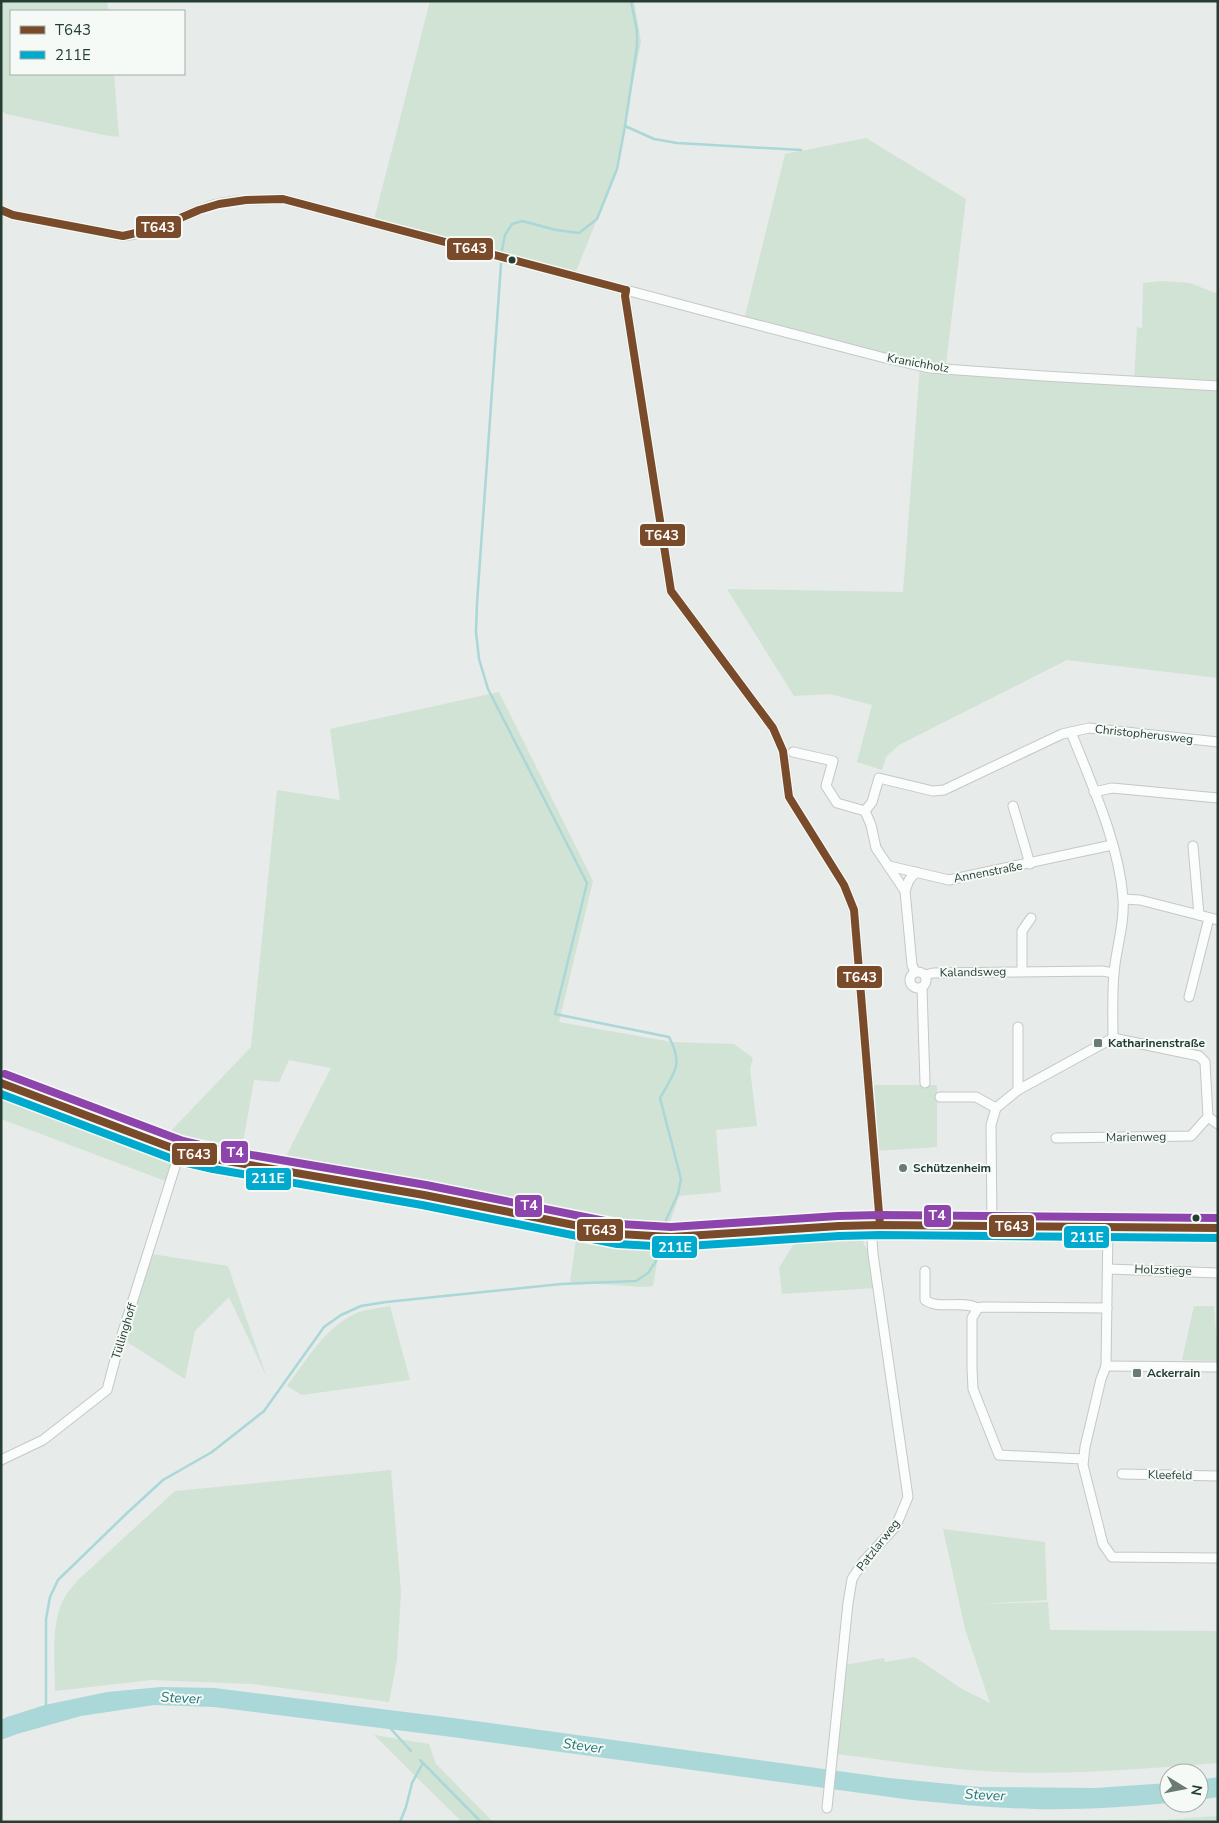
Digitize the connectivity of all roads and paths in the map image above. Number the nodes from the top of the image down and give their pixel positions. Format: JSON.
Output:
{"nodes":[{"id":1,"x":1,"y":210,"type":"edge"},
{"id":2,"x":626,"y":290,"type":"junction"},
{"id":3,"x":1218,"y":386,"type":"edge"},
{"id":4,"x":1071,"y":732,"type":"junction"},
{"id":5,"x":1218,"y":742,"type":"edge"},
{"id":6,"x":793,"y":752,"type":"dead end"},
{"id":7,"x":1094,"y":792,"type":"junction"},
{"id":8,"x":1218,"y":798,"type":"edge"},
{"id":9,"x":1014,"y":806,"type":"dead end"},
{"id":10,"x":865,"y":811,"type":"junction"},
{"id":11,"x":1112,"y":845,"type":"junction"},
{"id":12,"x":1194,"y":846,"type":"dead end"},
{"id":13,"x":1030,"y":864,"type":"junction"},
{"id":14,"x":889,"y":866,"type":"junction"},
{"id":15,"x":916,"y":872,"type":"junction"},
{"id":16,"x":905,"y":892,"type":"junction"},
{"id":17,"x":1123,"y":899,"type":"junction"},
{"id":18,"x":1199,"y":915,"type":"junction"},
{"id":19,"x":1031,"y":918,"type":"dead end"},
{"id":20,"x":1214,"y":918,"type":"edge"},
{"id":21,"x":915,"y":972,"type":"junction"},
{"id":22,"x":1022,"y":972,"type":"junction"},
{"id":23,"x":1114,"y":973,"type":"junction"},
{"id":24,"x":925,"y":976,"type":"junction"},
{"id":25,"x":922,"y":988,"type":"junction"},
{"id":26,"x":1189,"y":997,"type":"dead end"},
{"id":27,"x":1018,"y":1027,"type":"dead end"},
{"id":28,"x":1113,"y":1038,"type":"junction"},
{"id":29,"x":1,"y":1083,"type":"edge"},
{"id":30,"x":925,"y":1083,"type":"dead end"},
{"id":31,"x":1018,"y":1090,"type":"junction"},
{"id":32,"x":940,"y":1097,"type":"dead end"},
{"id":33,"x":996,"y":1108,"type":"junction"},
{"id":34,"x":1208,"y":1117,"type":"junction"},
{"id":35,"x":1218,"y":1124,"type":"edge"},
{"id":36,"x":1056,"y":1138,"type":"dead end"},
{"id":37,"x":180,"y":1151,"type":"junction"},
{"id":38,"x":876,"y":1225,"type":"junction"},
{"id":39,"x":992,"y":1226,"type":"junction"},
{"id":40,"x":1108,"y":1226,"type":"junction"},
{"id":41,"x":1218,"y":1228,"type":"edge"},
{"id":42,"x":1108,"y":1269,"type":"junction"},
{"id":43,"x":925,"y":1271,"type":"dead end"},
{"id":44,"x":1218,"y":1273,"type":"edge"},
{"id":45,"x":978,"y":1308,"type":"junction"},
{"id":46,"x":1107,"y":1308,"type":"junction"},
{"id":47,"x":1106,"y":1366,"type":"junction"},
{"id":48,"x":1218,"y":1367,"type":"edge"},
{"id":49,"x":1083,"y":1459,"type":"junction"},
{"id":50,"x":1,"y":1460,"type":"edge"},
{"id":51,"x":1122,"y":1474,"type":"dead end"},
{"id":52,"x":1218,"y":1476,"type":"edge"},
{"id":53,"x":1218,"y":1558,"type":"edge"},
{"id":54,"x":827,"y":1805,"type":"dead end"}],
"edges":[{"from":1,"to":2,"type":"street","name":"Kranichholz"},
{"from":2,"to":3,"type":"street","name":"Kranichholz"},
{"from":2,"to":38,"type":"street","name":"Patzlarweg"},
{"from":4,"to":5,"type":"street","name":"Christopherusweg"},
{"from":4,"to":7,"type":"street"},
{"from":4,"to":10,"type":"street"},
{"from":6,"to":10,"type":"street"},
{"from":7,"to":8,"type":"street"},
{"from":7,"to":11,"type":"street"},
{"from":9,"to":13,"type":"street","name":"Annenstraße"},
{"from":10,"to":14,"type":"street"},
{"from":11,"to":13,"type":"street","name":"Annenstraße"},
{"from":11,"to":17,"type":"street"},
{"from":12,"to":18,"type":"street"},
{"from":13,"to":15,"type":"street","name":"Annenstraße"},
{"from":14,"to":15,"type":"street","name":"Annenstraße"},
{"from":14,"to":16,"type":"street"},
{"from":15,"to":16,"type":"street"},
{"from":16,"to":21,"type":"street"},
{"from":17,"to":18,"type":"street"},
{"from":17,"to":23,"type":"street"},
{"from":18,"to":20,"type":"street"},
{"from":19,"to":22,"type":"street","name":"Kalandsweg"},
{"from":20,"to":26,"type":"street"},
{"from":21,"to":24,"type":"street"},
{"from":21,"to":25,"type":"street"},
{"from":22,"to":23,"type":"street","name":"Kalandsweg"},
{"from":22,"to":24,"type":"street","name":"Kalandsweg"},
{"from":23,"to":28,"type":"street"},
{"from":24,"to":25,"type":"street"},
{"from":25,"to":30,"type":"street"},
{"from":27,"to":31,"type":"street"},
{"from":28,"to":31,"type":"street"},
{"from":28,"to":34,"type":"street"},
{"from":29,"to":37,"type":"main road"},
{"from":31,"to":33,"type":"street"},
{"from":32,"to":33,"type":"street"},
{"from":33,"to":39,"type":"street"},
{"from":34,"to":35,"type":"street"},
{"from":34,"to":36,"type":"street","name":"Marienweg"},
{"from":37,"to":38,"type":"main road"},
{"from":37,"to":50,"type":"street","name":"Tüllinghoff"},
{"from":38,"to":39,"type":"main road"},
{"from":38,"to":54,"type":"street","name":"Patzlarweg"},
{"from":39,"to":40,"type":"main road"},
{"from":40,"to":41,"type":"main road"},
{"from":40,"to":42,"type":"street"},
{"from":42,"to":44,"type":"street","name":"Holzstiege"},
{"from":42,"to":46,"type":"street"},
{"from":43,"to":45,"type":"street"},
{"from":45,"to":46,"type":"street"},
{"from":45,"to":49,"type":"street"},
{"from":46,"to":47,"type":"street"},
{"from":47,"to":48,"type":"street"},
{"from":47,"to":49,"type":"street"},
{"from":49,"to":53,"type":"street"},
{"from":51,"to":52,"type":"street","name":"Kleefeld"}]}
